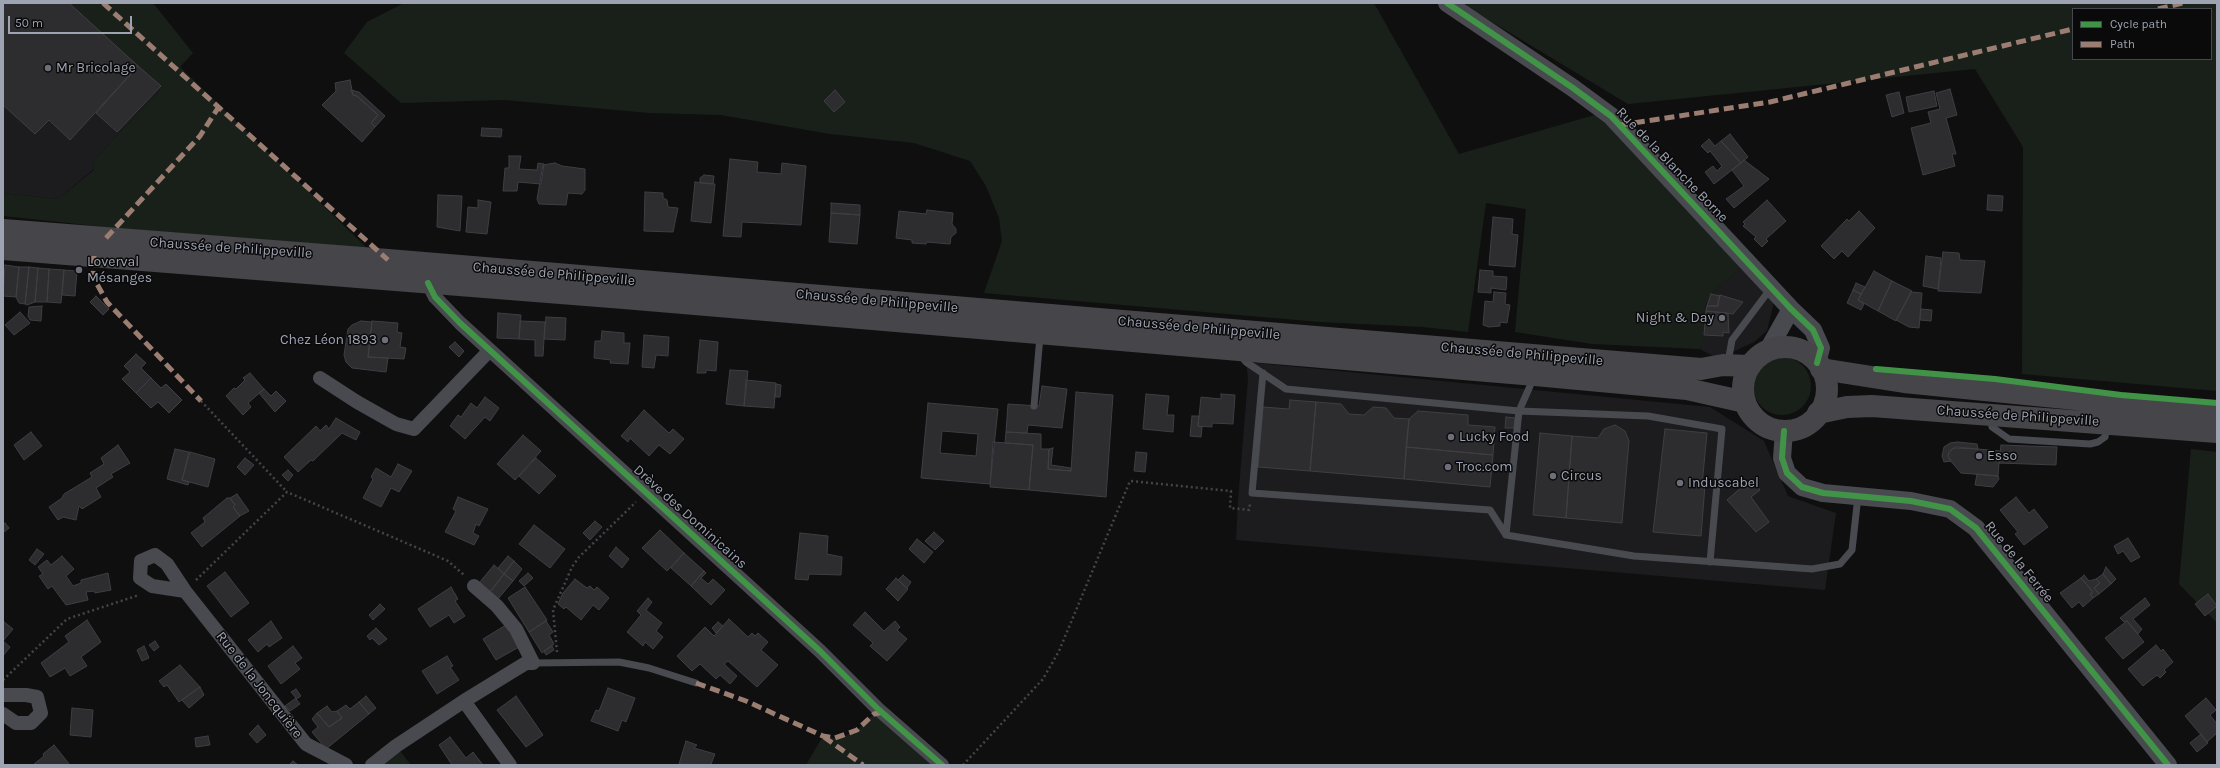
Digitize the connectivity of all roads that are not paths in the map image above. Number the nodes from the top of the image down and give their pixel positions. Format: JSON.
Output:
{"nodes":[{"id":1,"x":1447,"y":3,"type":"edge"},
{"id":2,"x":3,"y":230,"type":"edge"},
{"id":3,"x":3,"y":249,"type":"edge"},
{"id":4,"x":428,"y":283,"type":"junction"},
{"id":5,"x":1771,"y":288,"type":"junction"},
{"id":6,"x":1790,"y":309,"type":"junction"},
{"id":7,"x":1040,"y":334,"type":"junction"},
{"id":8,"x":490,"y":350,"type":"junction"},
{"id":9,"x":1236,"y":350,"type":"junction"},
{"id":10,"x":1768,"y":350,"type":"junction"},
{"id":11,"x":1728,"y":365,"type":"junction"},
{"id":12,"x":1750,"y":366,"type":"junction"},
{"id":13,"x":1819,"y":366,"type":"junction"},
{"id":14,"x":1263,"y":373,"type":"junction"},
{"id":15,"x":1535,"y":375,"type":"junction"},
{"id":16,"x":320,"y":378,"type":"dead end"},
{"id":17,"x":1745,"y":402,"type":"junction"},
{"id":18,"x":1034,"y":406,"type":"dead end"},
{"id":19,"x":1519,"y":411,"type":"junction"},
{"id":20,"x":1818,"y":413,"type":"junction"},
{"id":21,"x":2217,"y":413,"type":"edge"},
{"id":22,"x":1784,"y":431,"type":"junction"},
{"id":23,"x":2217,"y":432,"type":"edge"},
{"id":24,"x":1858,"y":496,"type":"junction"},
{"id":25,"x":1506,"y":536,"type":"junction"},
{"id":26,"x":1710,"y":562,"type":"junction"},
{"id":27,"x":474,"y":586,"type":"road end"},
{"id":28,"x":185,"y":591,"type":"junction"},
{"id":29,"x":533,"y":663,"type":"junction"},
{"id":30,"x":696,"y":682,"type":"dead end"},
{"id":31,"x":3,"y":695,"type":"edge"},
{"id":32,"x":464,"y":701,"type":"junction"},
{"id":33,"x":3,"y":714,"type":"edge"},
{"id":34,"x":346,"y":765,"type":"edge"},
{"id":35,"x":372,"y":765,"type":"edge"},
{"id":36,"x":510,"y":765,"type":"edge"},
{"id":37,"x":942,"y":765,"type":"edge"},
{"id":38,"x":2168,"y":765,"type":"edge"}],
"edges":[{"from":1,"to":5,"type":"street","name":"Rue de la Blanche Borne"},
{"from":2,"to":11,"type":"main road","name":"Chaussée de Philippeville"},
{"from":3,"to":4,"type":"main road","name":"Chaussée de Philippeville"},
{"from":4,"to":7,"type":"main road","name":"Chaussée de Philippeville"},
{"from":4,"to":8,"type":"street","name":"Drève des Dominicains"},
{"from":5,"to":6,"type":"street","name":"Rue de la Blanche Borne"},
{"from":5,"to":11,"type":"lane"},
{"from":6,"to":10,"type":"street"},
{"from":6,"to":13,"type":"street","name":"Rue de la Blanche Borne"},
{"from":7,"to":9,"type":"main road","name":"Chaussée de Philippeville"},
{"from":7,"to":18,"type":"lane"},
{"from":8,"to":16,"type":"street"},
{"from":8,"to":37,"type":"street","name":"Drève des Dominicains"},
{"from":9,"to":14,"type":"lane"},
{"from":9,"to":15,"type":"main road","name":"Chaussée de Philippeville"},
{"from":10,"to":12,"type":"main road"},
{"from":10,"to":13,"type":"main road"},
{"from":11,"to":12,"type":"main road","name":"Chaussée de Philippeville"},
{"from":12,"to":17,"type":"main road"},
{"from":13,"to":20,"type":"main road"},
{"from":13,"to":21,"type":"main road","name":"Chaussée de Philippeville"},
{"from":14,"to":19,"type":"lane"},
{"from":14,"to":25,"type":"lane"},
{"from":15,"to":17,"type":"main road","name":"Chaussée de Philippeville"},
{"from":15,"to":19,"type":"lane"},
{"from":17,"to":22,"type":"main road"},
{"from":19,"to":25,"type":"lane"},
{"from":19,"to":26,"type":"lane"},
{"from":20,"to":22,"type":"main road"},
{"from":20,"to":23,"type":"main road","name":"Chaussée de Philippeville"},
{"from":22,"to":24,"type":"street","name":"Rue de la Ferrée"},
{"from":24,"to":26,"type":"lane"},
{"from":24,"to":38,"type":"street","name":"Rue de la Ferrée"},
{"from":25,"to":26,"type":"lane"},
{"from":27,"to":29,"type":"street"},
{"from":28,"to":28,"type":"street","name":"Rue de la Joncquière"},
{"from":28,"to":34,"type":"street","name":"Rue de la Joncquière"},
{"from":29,"to":30,"type":"lane"},
{"from":29,"to":32,"type":"street"},
{"from":31,"to":33,"type":"street"},
{"from":32,"to":35,"type":"street"},
{"from":32,"to":36,"type":"street"}]}
